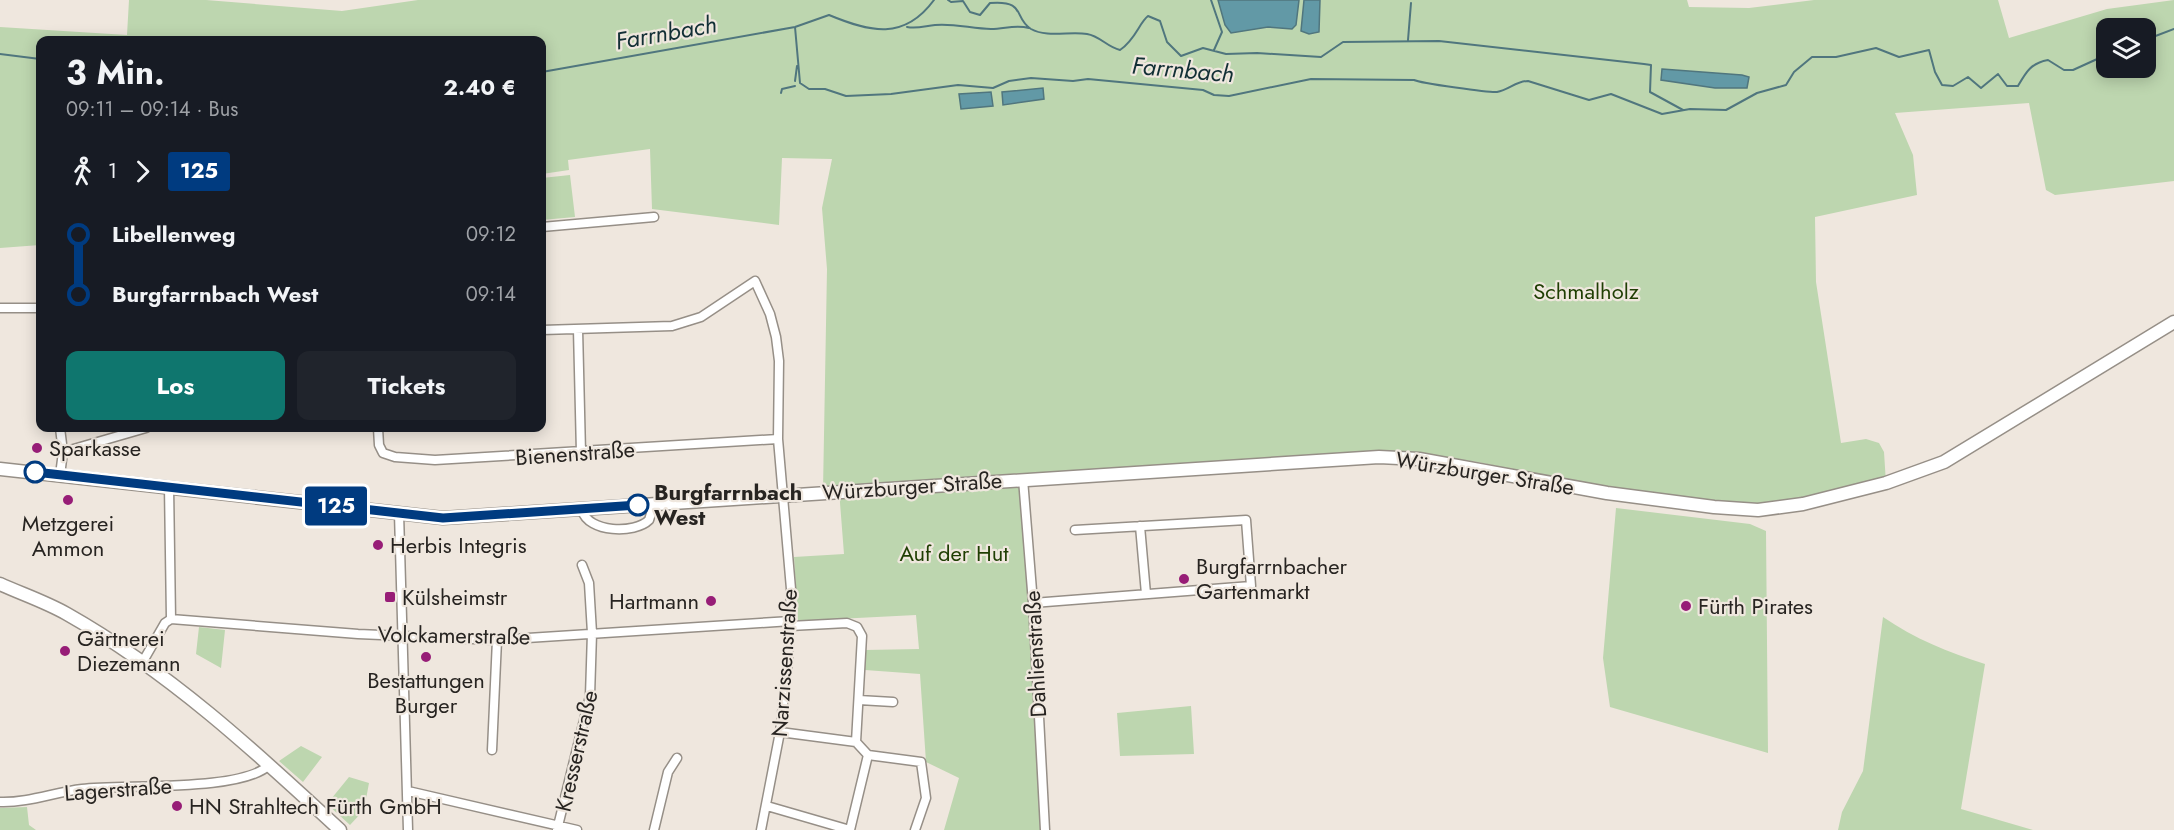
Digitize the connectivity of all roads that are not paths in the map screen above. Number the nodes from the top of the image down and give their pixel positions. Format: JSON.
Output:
{"nodes":[{"id":1,"x":654,"y":217,"type":"dead end"},
{"id":2,"x":546,"y":227,"type":"edge"},
{"id":3,"x":0,"y":308,"type":"edge"},
{"id":4,"x":36,"y":308,"type":"edge"},
{"id":5,"x":2174,"y":322,"type":"edge"},
{"id":6,"x":578,"y":329,"type":"junction"},
{"id":7,"x":546,"y":330,"type":"edge"},
{"id":8,"x":60,"y":432,"type":"edge"},
{"id":9,"x":132,"y":432,"type":"edge"},
{"id":10,"x":378,"y":432,"type":"edge"},
{"id":11,"x":778,"y":439,"type":"junction"},
{"id":12,"x":63,"y":452,"type":"junction"},
{"id":13,"x":581,"y":453,"type":"junction"},
{"id":14,"x":0,"y":469,"type":"edge"},
{"id":15,"x":60,"y":475,"type":"junction"},
{"id":16,"x":1023,"y":479,"type":"junction"},
{"id":17,"x":169,"y":486,"type":"junction"},
{"id":18,"x":783,"y":495,"type":"junction"},
{"id":19,"x":654,"y":504,"type":"junction"},
{"id":20,"x":582,"y":510,"type":"junction"},
{"id":21,"x":399,"y":513,"type":"junction"},
{"id":22,"x":1140,"y":526,"type":"junction"},
{"id":23,"x":1075,"y":530,"type":"dead end"},
{"id":24,"x":582,"y":565,"type":"dead end"},
{"id":25,"x":0,"y":584,"type":"edge"},
{"id":26,"x":1146,"y":594,"type":"junction"},
{"id":27,"x":1034,"y":603,"type":"junction"},
{"id":28,"x":171,"y":619,"type":"junction"},
{"id":29,"x":790,"y":624,"type":"junction"},
{"id":30,"x":592,"y":633,"type":"junction"},
{"id":31,"x":401,"y":636,"type":"junction"},
{"id":32,"x":497,"y":640,"type":"junction"},
{"id":33,"x":142,"y":663,"type":"junction"},
{"id":34,"x":859,"y":700,"type":"junction"},
{"id":35,"x":893,"y":702,"type":"dead end"},
{"id":36,"x":780,"y":732,"type":"junction"},
{"id":37,"x":856,"y":742,"type":"junction"},
{"id":38,"x":492,"y":750,"type":"dead end"},
{"id":39,"x":868,"y":756,"type":"junction"},
{"id":40,"x":677,"y":758,"type":"dead end"},
{"id":41,"x":269,"y":765,"type":"junction"},
{"id":42,"x":408,"y":791,"type":"junction"},
{"id":43,"x":0,"y":802,"type":"edge"},
{"id":44,"x":767,"y":806,"type":"junction"},
{"id":45,"x":558,"y":828,"type":"edge"},
{"id":46,"x":340,"y":830,"type":"edge"},
{"id":47,"x":408,"y":830,"type":"edge"},
{"id":48,"x":577,"y":830,"type":"edge"},
{"id":49,"x":654,"y":830,"type":"edge"},
{"id":50,"x":760,"y":830,"type":"edge"},
{"id":51,"x":850,"y":830,"type":"edge"},
{"id":52,"x":915,"y":830,"type":"edge"},
{"id":53,"x":1045,"y":830,"type":"edge"}],
"edges":[{"from":1,"to":2,"type":"street"},
{"from":3,"to":4,"type":"street"},
{"from":5,"to":16,"type":"street","name":"Würzburger Straße"},
{"from":6,"to":7,"type":"street"},
{"from":6,"to":11,"type":"street","name":"Narzissenstraße"},
{"from":6,"to":13,"type":"street"},
{"from":8,"to":12,"type":"street"},
{"from":9,"to":12,"type":"street"},
{"from":10,"to":13,"type":"street","name":"Bienenstraße"},
{"from":11,"to":13,"type":"street","name":"Bienenstraße"},
{"from":11,"to":18,"type":"street","name":"Narzissenstraße"},
{"from":12,"to":15,"type":"street"},
{"from":14,"to":15,"type":"street","name":"Würzburger Straße"},
{"from":15,"to":17,"type":"street","name":"Würzburger Straße"},
{"from":16,"to":18,"type":"street","name":"Würzburger Straße"},
{"from":16,"to":27,"type":"street","name":"Dahlienstraße"},
{"from":17,"to":21,"type":"street","name":"Würzburger Straße"},
{"from":17,"to":28,"type":"street"},
{"from":18,"to":19,"type":"street","name":"Würzburger Straße"},
{"from":18,"to":29,"type":"street","name":"Narzissenstraße"},
{"from":19,"to":20,"type":"street","name":"Würzburger Straße"},
{"from":19,"to":20,"type":"street"},
{"from":20,"to":21,"type":"street","name":"Würzburger Straße"},
{"from":21,"to":31,"type":"street"},
{"from":22,"to":23,"type":"street"},
{"from":22,"to":26,"type":"street"},
{"from":22,"to":26,"type":"street"},
{"from":24,"to":30,"type":"street","name":"Kresserstraße"},
{"from":25,"to":33,"type":"street"},
{"from":26,"to":27,"type":"street"},
{"from":27,"to":53,"type":"street","name":"Dahlienstraße"},
{"from":28,"to":31,"type":"street","name":"Volckamerstraße"},
{"from":28,"to":33,"type":"street"},
{"from":29,"to":30,"type":"street","name":"Volckamerstraße"},
{"from":29,"to":34,"type":"street","name":"Volckamerstraße"},
{"from":29,"to":36,"type":"street","name":"Narzissenstraße"},
{"from":30,"to":32,"type":"street","name":"Volckamerstraße"},
{"from":30,"to":45,"type":"street","name":"Kresserstraße"},
{"from":31,"to":32,"type":"street","name":"Volckamerstraße"},
{"from":31,"to":42,"type":"street"},
{"from":32,"to":38,"type":"street"},
{"from":33,"to":41,"type":"street"},
{"from":34,"to":35,"type":"street"},
{"from":34,"to":37,"type":"street"},
{"from":36,"to":37,"type":"street"},
{"from":36,"to":44,"type":"street","name":"Narzissenstraße"},
{"from":37,"to":39,"type":"street"},
{"from":39,"to":51,"type":"street"},
{"from":39,"to":52,"type":"street"},
{"from":40,"to":49,"type":"street"},
{"from":41,"to":43,"type":"street","name":"Lagerstraße"},
{"from":41,"to":46,"type":"street"},
{"from":42,"to":45,"type":"street"},
{"from":42,"to":47,"type":"street"},
{"from":44,"to":50,"type":"street","name":"Narzissenstraße"},
{"from":44,"to":51,"type":"street"},
{"from":45,"to":48,"type":"street"}]}
